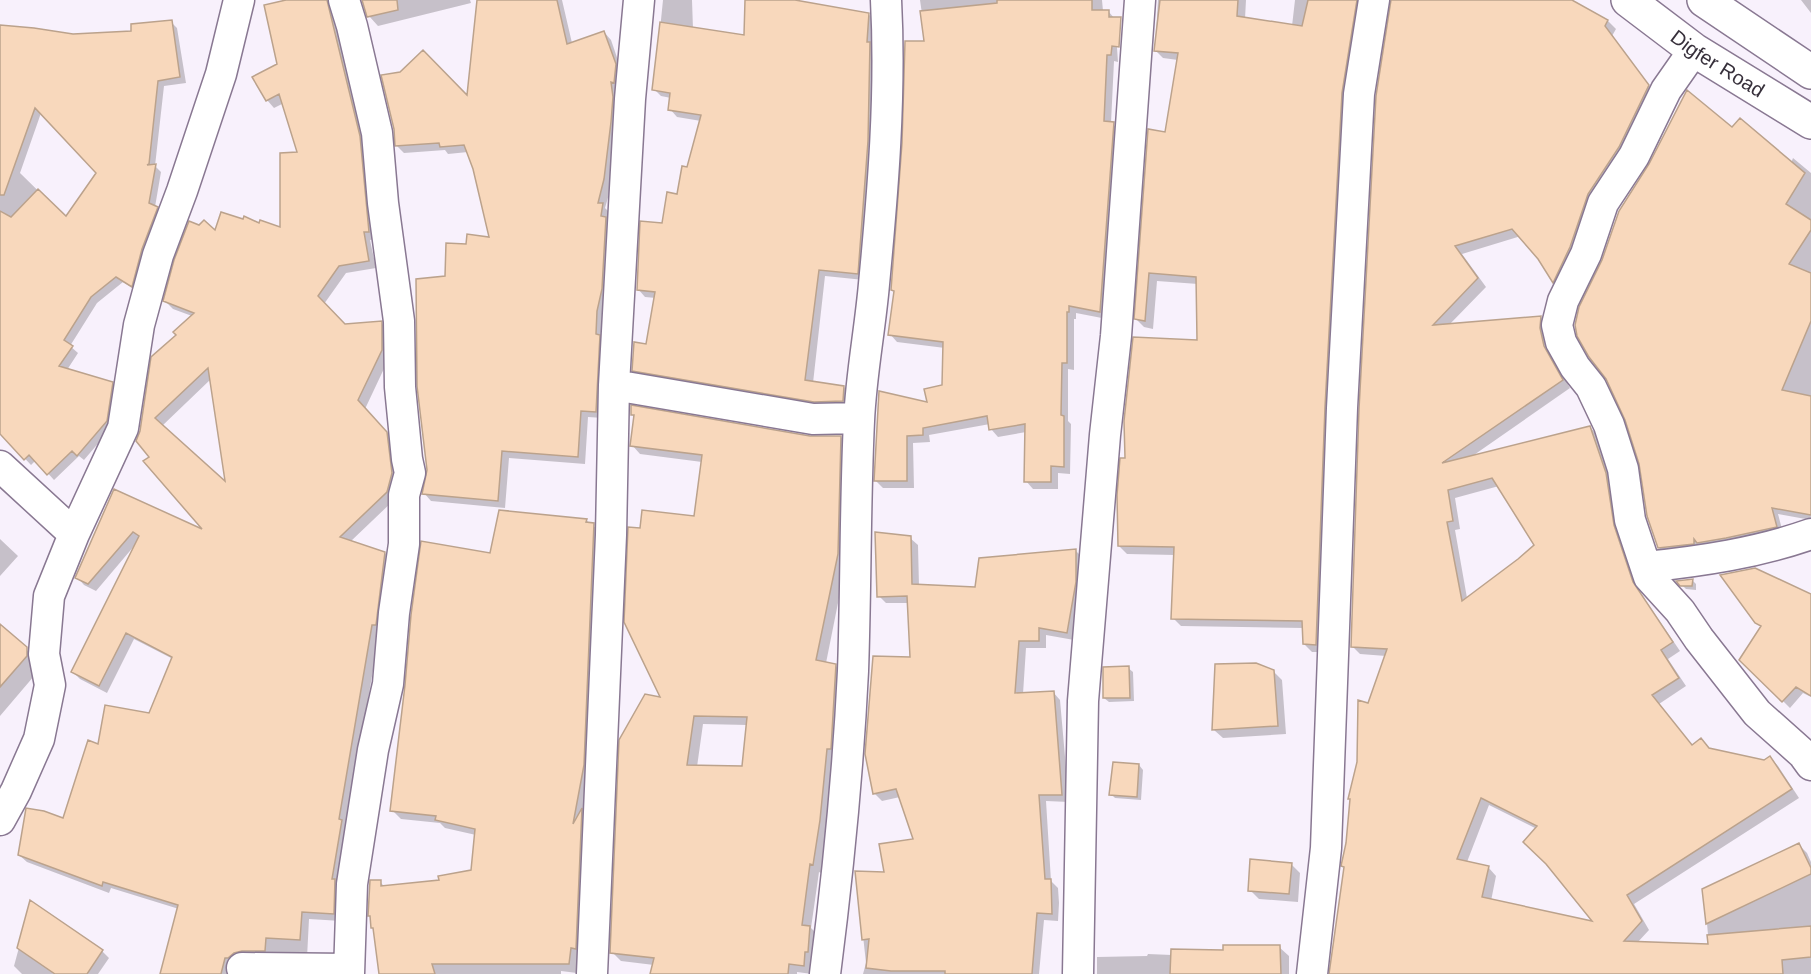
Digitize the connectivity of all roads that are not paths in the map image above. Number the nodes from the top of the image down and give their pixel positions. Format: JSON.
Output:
{"nodes":[{"id":1,"x":239,"y":0,"type":"edge"},
{"id":2,"x":344,"y":0,"type":"edge"},
{"id":3,"x":639,"y":0,"type":"edge"},
{"id":4,"x":886,"y":0,"type":"edge"},
{"id":5,"x":1140,"y":0,"type":"edge"},
{"id":6,"x":1374,"y":0,"type":"edge"},
{"id":7,"x":1628,"y":0,"type":"edge"},
{"id":8,"x":1704,"y":0,"type":"edge"},
{"id":9,"x":1694,"y":50,"type":"junction"},
{"id":10,"x":1811,"y":72,"type":"edge"},
{"id":11,"x":1811,"y":122,"type":"edge"},
{"id":12,"x":614,"y":385,"type":"junction"},
{"id":13,"x":859,"y":418,"type":"junction"},
{"id":14,"x":0,"y":466,"type":"edge"},
{"id":15,"x":74,"y":534,"type":"junction"},
{"id":16,"x":1811,"y":534,"type":"edge"},
{"id":17,"x":1646,"y":567,"type":"junction"},
{"id":18,"x":1811,"y":765,"type":"edge"},
{"id":19,"x":0,"y":820,"type":"edge"},
{"id":20,"x":242,"y":968,"type":"dead end"},
{"id":21,"x":349,"y":971,"type":"edge"},
{"id":22,"x":592,"y":974,"type":"edge"},
{"id":23,"x":825,"y":974,"type":"edge"},
{"id":24,"x":1078,"y":974,"type":"edge"},
{"id":25,"x":1312,"y":974,"type":"edge"}],
"edges":[{"from":1,"to":15,"type":"street"},
{"from":2,"to":21,"type":"street"},
{"from":3,"to":12,"type":"street"},
{"from":4,"to":13,"type":"street"},
{"from":5,"to":24,"type":"street"},
{"from":6,"to":25,"type":"street"},
{"from":7,"to":9,"type":"street","name":"Digfer Road"},
{"from":8,"to":10,"type":"street"},
{"from":9,"to":11,"type":"street","name":"Digfer Road"},
{"from":9,"to":17,"type":"street"},
{"from":12,"to":13,"type":"street"},
{"from":12,"to":22,"type":"street"},
{"from":13,"to":23,"type":"street"},
{"from":14,"to":15,"type":"street"},
{"from":15,"to":19,"type":"street"},
{"from":16,"to":17,"type":"street"},
{"from":17,"to":18,"type":"street"},
{"from":20,"to":21,"type":"street"}]}
